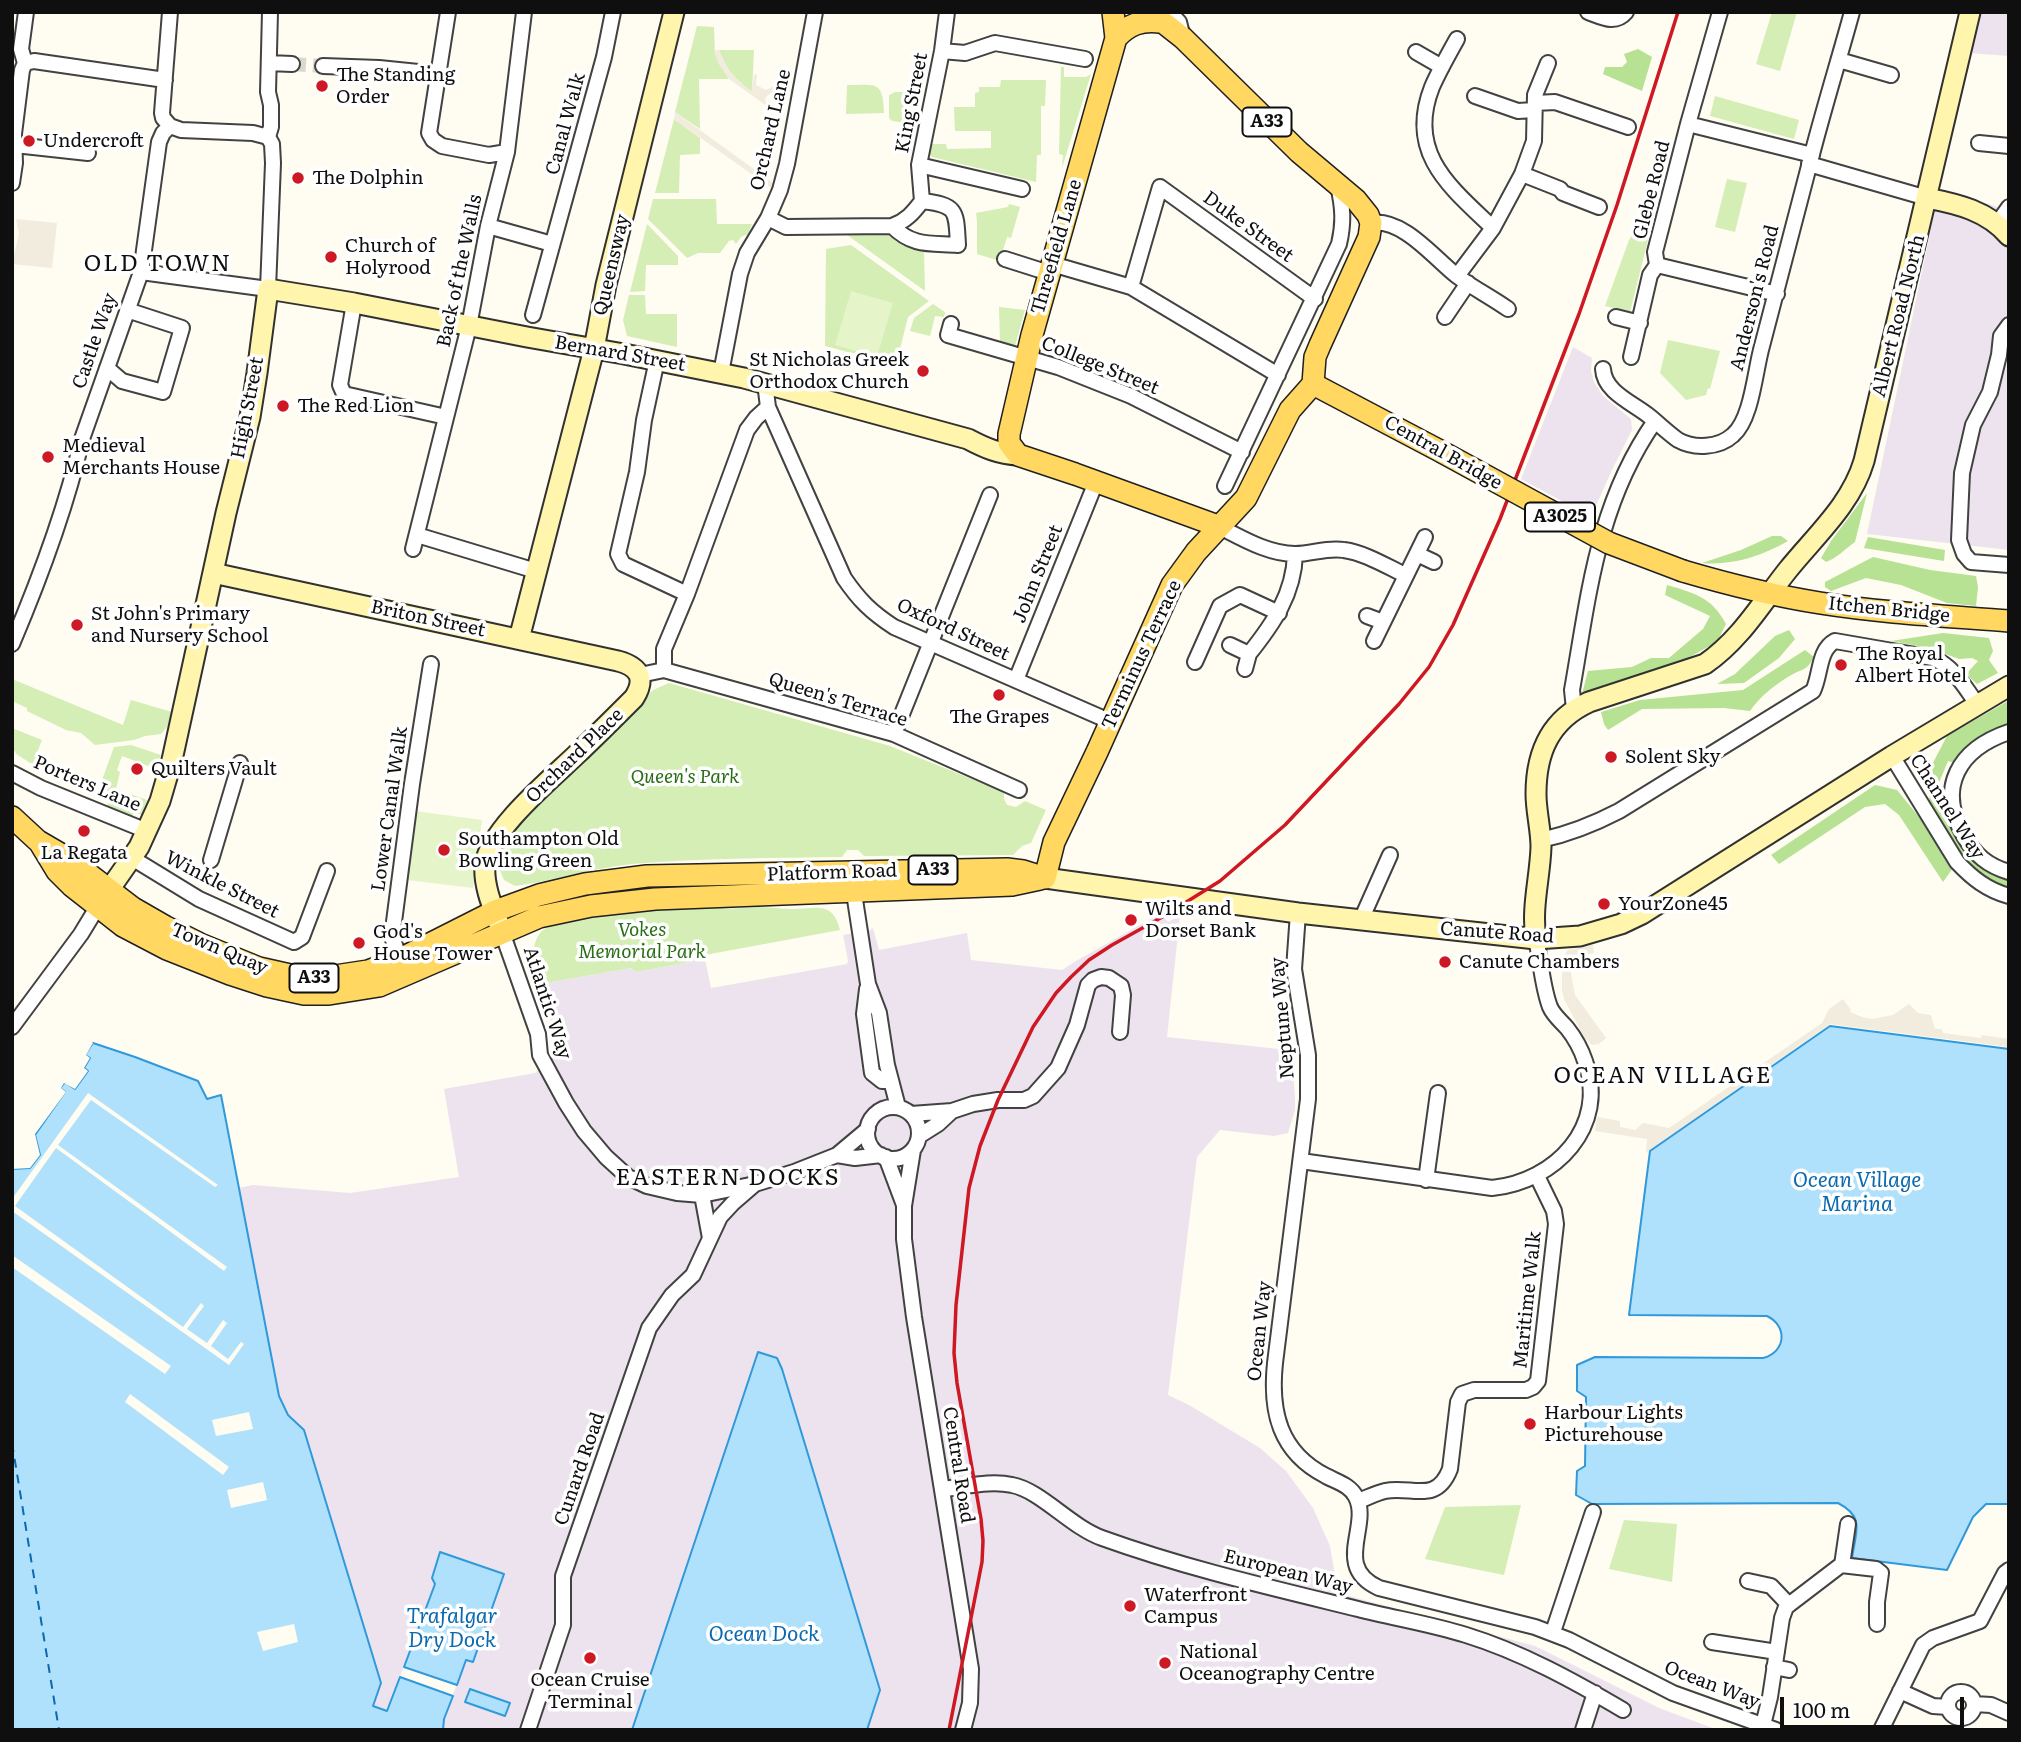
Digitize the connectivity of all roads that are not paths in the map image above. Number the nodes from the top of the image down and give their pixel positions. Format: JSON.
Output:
{"nodes":[{"id":1,"x":26,"y":12,"type":"edge"},
{"id":2,"x":170,"y":12,"type":"edge"},
{"id":3,"x":270,"y":12,"type":"edge"},
{"id":4,"x":448,"y":12,"type":"edge"},
{"id":5,"x":524,"y":12,"type":"edge"},
{"id":6,"x":613,"y":12,"type":"edge"},
{"id":7,"x":674,"y":12,"type":"edge"},
{"id":8,"x":815,"y":12,"type":"edge"},
{"id":9,"x":947,"y":12,"type":"edge"},
{"id":10,"x":1113,"y":12,"type":"edge"},
{"id":11,"x":1588,"y":12,"type":"edge"},
{"id":12,"x":1626,"y":12,"type":"edge"},
{"id":13,"x":1720,"y":12,"type":"edge"},
{"id":14,"x":1852,"y":12,"type":"edge"},
{"id":15,"x":1970,"y":12,"type":"edge"},
{"id":16,"x":1160,"y":15,"type":"edge"},
{"id":17,"x":1116,"y":38,"type":"junction"},
{"id":18,"x":1071,"y":40,"type":"dead end"},
{"id":19,"x":1457,"y":40,"type":"dead end"},
{"id":20,"x":942,"y":51,"type":"junction"},
{"id":21,"x":1416,"y":52,"type":"dead end"},
{"id":22,"x":1068,"y":55,"type":"junction"},
{"id":23,"x":1085,"y":59,"type":"dead end"},
{"id":24,"x":1839,"y":60,"type":"junction"},
{"id":25,"x":25,"y":63,"type":"junction"},
{"id":26,"x":269,"y":63,"type":"junction"},
{"id":27,"x":292,"y":64,"type":"tunnel mouth"},
{"id":28,"x":1548,"y":64,"type":"dead end"},
{"id":29,"x":323,"y":66,"type":"tunnel mouth"},
{"id":30,"x":1442,"y":67,"type":"junction"},
{"id":31,"x":438,"y":74,"type":"junction"},
{"id":32,"x":1891,"y":75,"type":"dead end"},
{"id":33,"x":165,"y":80,"type":"junction"},
{"id":34,"x":1475,"y":96,"type":"dead end"},
{"id":35,"x":1534,"y":107,"type":"junction"},
{"id":36,"x":1688,"y":124,"type":"junction"},
{"id":37,"x":170,"y":126,"type":"junction"},
{"id":38,"x":1628,"y":127,"type":"dead end"},
{"id":39,"x":268,"y":136,"type":"junction"},
{"id":40,"x":1979,"y":143,"type":"dead end"},
{"id":41,"x":15,"y":145,"type":"junction"},
{"id":42,"x":2009,"y":146,"type":"edge"},
{"id":43,"x":507,"y":152,"type":"junction"},
{"id":44,"x":88,"y":153,"type":"dead end"},
{"id":45,"x":1810,"y":160,"type":"junction"},
{"id":46,"x":919,"y":165,"type":"junction"},
{"id":47,"x":1522,"y":174,"type":"junction"},
{"id":48,"x":12,"y":183,"type":"edge"},
{"id":49,"x":1338,"y":184,"type":"junction"},
{"id":50,"x":1022,"y":189,"type":"dead end"},
{"id":51,"x":1927,"y":198,"type":"junction"},
{"id":52,"x":922,"y":201,"type":"junction"},
{"id":53,"x":1599,"y":207,"type":"dead end"},
{"id":54,"x":2009,"y":207,"type":"edge"},
{"id":55,"x":768,"y":218,"type":"junction"},
{"id":56,"x":1371,"y":223,"type":"junction"},
{"id":57,"x":488,"y":226,"type":"junction"},
{"id":58,"x":892,"y":226,"type":"junction"},
{"id":59,"x":1493,"y":229,"type":"junction"},
{"id":60,"x":2003,"y":230,"type":"edge"},
{"id":61,"x":552,"y":244,"type":"junction"},
{"id":62,"x":1005,"y":259,"type":"dead end"},
{"id":63,"x":1657,"y":265,"type":"junction"},
{"id":64,"x":1051,"y":268,"type":"junction"},
{"id":65,"x":141,"y":272,"type":"junction"},
{"id":66,"x":1463,"y":280,"type":"junction"},
{"id":67,"x":1131,"y":287,"type":"junction"},
{"id":68,"x":268,"y":289,"type":"junction"},
{"id":69,"x":1777,"y":295,"type":"junction"},
{"id":70,"x":1315,"y":299,"type":"junction"},
{"id":71,"x":354,"y":303,"type":"junction"},
{"id":72,"x":1508,"y":309,"type":"dead end"},
{"id":73,"x":127,"y":310,"type":"junction"},
{"id":74,"x":533,"y":315,"type":"dead end"},
{"id":75,"x":1445,"y":317,"type":"dead end"},
{"id":76,"x":1616,"y":317,"type":"dead end"},
{"id":77,"x":1640,"y":323,"type":"junction"},
{"id":78,"x":951,"y":324,"type":"dead end"},
{"id":79,"x":2009,"y":325,"type":"edge"},
{"id":80,"x":469,"y":326,"type":"junction"},
{"id":81,"x":594,"y":349,"type":"junction"},
{"id":82,"x":1631,"y":357,"type":"dead end"},
{"id":83,"x":1028,"y":358,"type":"junction"},
{"id":84,"x":657,"y":360,"type":"junction"},
{"id":85,"x":107,"y":368,"type":"junction"},
{"id":86,"x":1602,"y":369,"type":"dead end"},
{"id":87,"x":721,"y":373,"type":"junction"},
{"id":88,"x":1278,"y":375,"type":"junction"},
{"id":89,"x":765,"y":383,"type":"junction"},
{"id":90,"x":1313,"y":384,"type":"junction"},
{"id":91,"x":768,"y":407,"type":"junction"},
{"id":92,"x":446,"y":417,"type":"junction"},
{"id":93,"x":1655,"y":421,"type":"junction"},
{"id":94,"x":1009,"y":433,"type":"junction"},
{"id":95,"x":968,"y":439,"type":"junction"},
{"id":96,"x":1242,"y":452,"type":"junction"},
{"id":97,"x":1018,"y":456,"type":"junction"},
{"id":98,"x":1096,"y":482,"type":"junction"},
{"id":99,"x":1225,"y":486,"type":"dead end"},
{"id":100,"x":990,"y":495,"type":"dead end"},
{"id":101,"x":1218,"y":526,"type":"junction"},
{"id":102,"x":1425,"y":537,"type":"dead end"},
{"id":103,"x":1295,"y":554,"type":"junction"},
{"id":104,"x":1417,"y":554,"type":"junction"},
{"id":105,"x":1434,"y":562,"type":"dead end"},
{"id":106,"x":2009,"y":565,"type":"edge"},
{"id":107,"x":536,"y":571,"type":"junction"},
{"id":108,"x":212,"y":573,"type":"junction"},
{"id":109,"x":1405,"y":575,"type":"junction"},
{"id":110,"x":1770,"y":592,"type":"junction"},
{"id":111,"x":687,"y":594,"type":"junction"},
{"id":112,"x":1279,"y":613,"type":"junction"},
{"id":113,"x":1367,"y":616,"type":"dead end"},
{"id":114,"x":2009,"y":621,"type":"edge"},
{"id":115,"x":1383,"y":622,"type":"junction"},
{"id":116,"x":519,"y":639,"type":"junction"},
{"id":117,"x":1374,"y":640,"type":"dead end"},
{"id":118,"x":931,"y":643,"type":"junction"},
{"id":119,"x":12,"y":644,"type":"edge"},
{"id":120,"x":1230,"y":645,"type":"dead end"},
{"id":121,"x":1249,"y":654,"type":"junction"},
{"id":122,"x":1195,"y":662,"type":"dead end"},
{"id":123,"x":431,"y":664,"type":"dead end"},
{"id":124,"x":1245,"y":669,"type":"dead end"},
{"id":125,"x":664,"y":670,"type":"junction"},
{"id":126,"x":640,"y":675,"type":"junction"},
{"id":127,"x":1016,"y":680,"type":"junction"},
{"id":128,"x":2009,"y":685,"type":"edge"},
{"id":129,"x":1977,"y":704,"type":"junction"},
{"id":130,"x":1574,"y":709,"type":"junction"},
{"id":131,"x":1100,"y":717,"type":"dead end"},
{"id":132,"x":2009,"y":732,"type":"edge"},
{"id":133,"x":894,"y":734,"type":"junction"},
{"id":134,"x":1892,"y":756,"type":"junction"},
{"id":135,"x":240,"y":763,"type":"dead end"},
{"id":136,"x":12,"y":773,"type":"edge"},
{"id":137,"x":1019,"y":790,"type":"dead end"},
{"id":138,"x":12,"y":817,"type":"edge"},
{"id":139,"x":147,"y":831,"type":"junction"},
{"id":140,"x":1541,"y":840,"type":"junction"},
{"id":141,"x":1390,"y":855,"type":"dead end"},
{"id":142,"x":132,"y":858,"type":"junction"},
{"id":143,"x":211,"y":860,"type":"dead end"},
{"id":144,"x":327,"y":871,"type":"dead end"},
{"id":145,"x":2009,"y":872,"type":"edge"},
{"id":146,"x":820,"y":873,"type":"junction"},
{"id":147,"x":1045,"y":878,"type":"junction"},
{"id":148,"x":854,"y":892,"type":"junction"},
{"id":149,"x":2009,"y":896,"type":"edge"},
{"id":150,"x":104,"y":898,"type":"junction"},
{"id":151,"x":495,"y":911,"type":"junction"},
{"id":152,"x":1298,"y":913,"type":"junction"},
{"id":153,"x":1362,"y":920,"type":"junction"},
{"id":154,"x":502,"y":932,"type":"junction"},
{"id":155,"x":1536,"y":939,"type":"junction"},
{"id":156,"x":400,"y":959,"type":"junction"},
{"id":157,"x":12,"y":1027,"type":"edge"},
{"id":158,"x":1120,"y":1032,"type":"dead end"},
{"id":159,"x":1438,"y":1093,"type":"dead end"},
{"id":160,"x":904,"y":1110,"type":"junction"},
{"id":161,"x":951,"y":1111,"type":"junction"},
{"id":162,"x":868,"y":1129,"type":"junction"},
{"id":163,"x":916,"y":1143,"type":"junction"},
{"id":164,"x":837,"y":1155,"type":"junction"},
{"id":165,"x":883,"y":1156,"type":"junction"},
{"id":166,"x":1301,"y":1161,"type":"junction"},
{"id":167,"x":1536,"y":1176,"type":"junction"},
{"id":168,"x":1426,"y":1180,"type":"junction"},
{"id":169,"x":755,"y":1184,"type":"junction"},
{"id":170,"x":702,"y":1195,"type":"junction"},
{"id":171,"x":904,"y":1206,"type":"junction"},
{"id":172,"x":710,"y":1238,"type":"junction"},
{"id":173,"x":943,"y":1489,"type":"junction"},
{"id":174,"x":1358,"y":1501,"type":"junction"},
{"id":175,"x":1593,"y":1511,"type":"dead end"},
{"id":176,"x":1848,"y":1524,"type":"dead end"},
{"id":177,"x":1842,"y":1565,"type":"junction"},
{"id":178,"x":2009,"y":1570,"type":"edge"},
{"id":179,"x":1748,"y":1581,"type":"dead end"},
{"id":180,"x":1789,"y":1605,"type":"junction"},
{"id":181,"x":1877,"y":1624,"type":"dead end"},
{"id":182,"x":1553,"y":1632,"type":"junction"},
{"id":183,"x":1712,"y":1642,"type":"dead end"},
{"id":184,"x":1777,"y":1652,"type":"junction"},
{"id":185,"x":1900,"y":1690,"type":"junction"},
{"id":186,"x":1595,"y":1693,"type":"junction"},
{"id":187,"x":1623,"y":1710,"type":"dead end"},
{"id":188,"x":2009,"y":1713,"type":"edge"},
{"id":189,"x":1769,"y":1727,"type":"edge"},
{"id":190,"x":528,"y":1730,"type":"edge"},
{"id":191,"x":963,"y":1730,"type":"edge"},
{"id":192,"x":1583,"y":1730,"type":"edge"},
{"id":193,"x":1881,"y":1730,"type":"edge"}],
"edges":[{"from":1,"to":25,"type":"street"},
{"from":2,"to":33,"type":"street"},
{"from":3,"to":26,"type":"street","name":"High Street"},
{"from":4,"to":31,"type":"street"},
{"from":5,"to":43,"type":"street","name":"Back of the Walls"},
{"from":6,"to":61,"type":"street","name":"Canal Walk"},
{"from":7,"to":81,"type":"street","name":"Queensway"},
{"from":8,"to":55,"type":"street","name":"Orchard Lane"},
{"from":9,"to":20,"type":"street","name":"King Street"},
{"from":10,"to":17,"type":"main road"},
{"from":11,"to":12,"type":"street"},
{"from":13,"to":36,"type":"street","name":"Glebe Road"},
{"from":14,"to":24,"type":"street","name":"Anderson's Road"},
{"from":15,"to":51,"type":"street","name":"Albert Road North"},
{"from":16,"to":17,"type":"main road","number":"A33"},
{"from":16,"to":49,"type":"main road","number":"A33"},
{"from":17,"to":64,"type":"main road","name":"Threefield Lane"},
{"from":18,"to":22,"type":"street"},
{"from":19,"to":30,"type":"street"},
{"from":20,"to":22,"type":"street"},
{"from":20,"to":46,"type":"street","name":"King Street"},
{"from":21,"to":30,"type":"street"},
{"from":22,"to":23,"type":"street"},
{"from":24,"to":32,"type":"street"},
{"from":24,"to":45,"type":"street","name":"Anderson's Road"},
{"from":25,"to":33,"type":"street"},
{"from":25,"to":41,"type":"street"},
{"from":26,"to":27,"type":"street"},
{"from":26,"to":39,"type":"street","name":"High Street"},
{"from":28,"to":35,"type":"street"},
{"from":29,"to":31,"type":"street"},
{"from":30,"to":59,"type":"street"},
{"from":31,"to":43,"type":"street"},
{"from":33,"to":37,"type":"street"},
{"from":34,"to":35,"type":"street"},
{"from":35,"to":38,"type":"street"},
{"from":35,"to":47,"type":"street"},
{"from":36,"to":45,"type":"street"},
{"from":36,"to":63,"type":"street","name":"Glebe Road"},
{"from":37,"to":39,"type":"street"},
{"from":37,"to":65,"type":"street","name":"Castle Way"},
{"from":39,"to":68,"type":"street","name":"High Street"},
{"from":40,"to":42,"type":"street"},
{"from":41,"to":44,"type":"street"},
{"from":41,"to":48,"type":"street"},
{"from":43,"to":57,"type":"street","name":"Back of the Walls"},
{"from":45,"to":51,"type":"street"},
{"from":45,"to":69,"type":"street","name":"Anderson's Road"},
{"from":46,"to":50,"type":"street"},
{"from":46,"to":52,"type":"street","name":"King Street"},
{"from":47,"to":53,"type":"street"},
{"from":47,"to":59,"type":"street"},
{"from":49,"to":56,"type":"main road","number":"A33"},
{"from":49,"to":70,"type":"street"},
{"from":51,"to":60,"type":"street"},
{"from":51,"to":110,"type":"street","name":"Albert Road North"},
{"from":52,"to":58,"type":"street"},
{"from":52,"to":58,"type":"street"},
{"from":54,"to":60,"type":"street"},
{"from":55,"to":58,"type":"street"},
{"from":55,"to":87,"type":"street","name":"Orchard Lane"},
{"from":56,"to":66,"type":"street"},
{"from":56,"to":90,"type":"main road"},
{"from":57,"to":61,"type":"street"},
{"from":57,"to":80,"type":"street","name":"Back of the Walls"},
{"from":59,"to":66,"type":"street"},
{"from":61,"to":74,"type":"street","name":"Canal Walk"},
{"from":62,"to":64,"type":"street"},
{"from":63,"to":69,"type":"street"},
{"from":63,"to":77,"type":"street","name":"Glebe Road"},
{"from":64,"to":67,"type":"street"},
{"from":64,"to":83,"type":"main road","name":"Threefield Lane"},
{"from":65,"to":68,"type":"street"},
{"from":65,"to":73,"type":"street","name":"Castle Way"},
{"from":66,"to":72,"type":"street"},
{"from":66,"to":75,"type":"street"},
{"from":67,"to":70,"type":"street","name":"Duke Street"},
{"from":67,"to":88,"type":"street"},
{"from":68,"to":71,"type":"street","name":"Bernard Street"},
{"from":68,"to":108,"type":"street","name":"High Street"},
{"from":69,"to":93,"type":"street","name":"Anderson's Road"},
{"from":70,"to":88,"type":"street"},
{"from":71,"to":80,"type":"street","name":"Bernard Street"},
{"from":71,"to":92,"type":"street"},
{"from":73,"to":85,"type":"street","name":"Castle Way"},
{"from":73,"to":85,"type":"street"},
{"from":76,"to":77,"type":"street"},
{"from":77,"to":82,"type":"street","name":"Glebe Road"},
{"from":78,"to":83,"type":"street","name":"College Street"},
{"from":79,"to":106,"type":"street"},
{"from":80,"to":81,"type":"street","name":"Bernard Street"},
{"from":80,"to":92,"type":"street","name":"Back of the Walls"},
{"from":81,"to":84,"type":"street","name":"Bernard Street"},
{"from":81,"to":107,"type":"street","name":"Queensway"},
{"from":83,"to":94,"type":"main road","name":"Threefield Lane"},
{"from":83,"to":96,"type":"street","name":"College Street"},
{"from":84,"to":87,"type":"street","name":"Bernard Street"},
{"from":84,"to":111,"type":"street"},
{"from":85,"to":119,"type":"street","name":"Castle Way"},
{"from":86,"to":93,"type":"street"},
{"from":87,"to":89,"type":"street","name":"Bernard Street"},
{"from":88,"to":96,"type":"street"},
{"from":89,"to":91,"type":"street","name":"Oxford Street"},
{"from":89,"to":95,"type":"street","name":"Bernard Street"},
{"from":90,"to":101,"type":"main road","name":"Terminus Terrace"},
{"from":90,"to":110,"type":"main road","name":"Central Bridge","number":"A3025","bridge":true},
{"from":91,"to":111,"type":"street"},
{"from":91,"to":118,"type":"street","name":"Oxford Street"},
{"from":92,"to":107,"type":"street","name":"Back of the Walls"},
{"from":93,"to":130,"type":"street"},
{"from":94,"to":95,"type":"street","name":"Bernard Street"},
{"from":94,"to":97,"type":"main road"},
{"from":95,"to":97,"type":"street","name":"Bernard Street"},
{"from":96,"to":99,"type":"street"},
{"from":97,"to":98,"type":"main road","name":"Bernard Street"},
{"from":98,"to":101,"type":"main road","name":"Bernard Street"},
{"from":98,"to":127,"type":"street","name":"John Street"},
{"from":100,"to":118,"type":"street"},
{"from":101,"to":103,"type":"street"},
{"from":101,"to":147,"type":"main road","name":"Terminus Terrace"},
{"from":102,"to":104,"type":"street"},
{"from":103,"to":109,"type":"street"},
{"from":103,"to":112,"type":"street"},
{"from":104,"to":105,"type":"street"},
{"from":104,"to":109,"type":"street"},
{"from":107,"to":116,"type":"street","name":"Queensway"},
{"from":108,"to":116,"type":"street","name":"Briton Street"},
{"from":108,"to":139,"type":"street","name":"High Street"},
{"from":109,"to":115,"type":"street"},
{"from":110,"to":114,"type":"main road","name":"Itchen Bridge","number":"A3025"},
{"from":110,"to":130,"type":"street","name":"Albert Road North"},
{"from":111,"to":125,"type":"street"},
{"from":112,"to":121,"type":"street"},
{"from":112,"to":122,"type":"street"},
{"from":113,"to":115,"type":"street"},
{"from":115,"to":117,"type":"street"},
{"from":116,"to":126,"type":"street","name":"Briton Street"},
{"from":118,"to":127,"type":"street","name":"Oxford Street"},
{"from":118,"to":133,"type":"street"},
{"from":120,"to":121,"type":"street"},
{"from":121,"to":124,"type":"street"},
{"from":123,"to":156,"type":"street","name":"Lower Canal Walk"},
{"from":125,"to":126,"type":"street","name":"Queen's Terrace"},
{"from":125,"to":133,"type":"street","name":"Queen's Terrace"},
{"from":126,"to":151,"type":"street","name":"Orchard Place"},
{"from":127,"to":131,"type":"street","name":"Oxford Street"},
{"from":128,"to":129,"type":"street","name":"Canute Road"},
{"from":129,"to":134,"type":"street","name":"Canute Road"},
{"from":129,"to":140,"type":"street"},
{"from":130,"to":140,"type":"street"},
{"from":132,"to":145,"type":"street"},
{"from":133,"to":137,"type":"street","name":"Queen's Terrace"},
{"from":134,"to":149,"type":"street","name":"Channel Way"},
{"from":134,"to":155,"type":"street","name":"Canute Road"},
{"from":135,"to":143,"type":"street"},
{"from":136,"to":139,"type":"street","name":"Porters Lane"},
{"from":138,"to":150,"type":"main road","name":"Town Quay","number":"A33"},
{"from":139,"to":142,"type":"street","name":"High Street"},
{"from":140,"to":155,"type":"street"},
{"from":141,"to":153,"type":"street"},
{"from":142,"to":144,"type":"street","name":"Winkle Street"},
{"from":142,"to":150,"type":"street","name":"High Street"},
{"from":146,"to":147,"type":"main road","name":"Platform Road","number":"A33"},
{"from":146,"to":148,"type":"street"},
{"from":146,"to":151,"type":"main road","name":"Platform Road","number":"A33"},
{"from":147,"to":148,"type":"main road","name":"Platform Road","number":"A33"},
{"from":147,"to":152,"type":"street","name":"Canute Road"},
{"from":148,"to":154,"type":"main road","name":"Platform Road","number":"A33"},
{"from":148,"to":160,"type":"street"},
{"from":150,"to":154,"type":"main road","name":"Town Quay","number":"A33"},
{"from":150,"to":156,"type":"main road","name":"Town Quay","number":"A33"},
{"from":150,"to":157,"type":"street"},
{"from":151,"to":154,"type":"street","name":"Orchard Place"},
{"from":151,"to":156,"type":"main road","name":"Town Quay","number":"A33"},
{"from":152,"to":153,"type":"street","name":"Canute Road"},
{"from":152,"to":166,"type":"street","name":"Neptune Way"},
{"from":153,"to":155,"type":"street","name":"Canute Road"},
{"from":154,"to":170,"type":"street","name":"Atlantic Way"},
{"from":155,"to":167,"type":"street"},
{"from":158,"to":161,"type":"street"},
{"from":159,"to":168,"type":"street"},
{"from":160,"to":161,"type":"street"},
{"from":160,"to":162,"type":"street"},
{"from":160,"to":163,"type":"street"},
{"from":161,"to":163,"type":"street"},
{"from":162,"to":164,"type":"street","name":"Atlantic Way"},
{"from":162,"to":165,"type":"street"},
{"from":163,"to":165,"type":"street"},
{"from":163,"to":171,"type":"street","name":"Central Road"},
{"from":164,"to":165,"type":"street","name":"Atlantic Way"},
{"from":164,"to":169,"type":"street","name":"Atlantic Way"},
{"from":165,"to":171,"type":"street","name":"Central Road"},
{"from":166,"to":168,"type":"street"},
{"from":166,"to":174,"type":"street","name":"Ocean Way"},
{"from":167,"to":168,"type":"street"},
{"from":167,"to":174,"type":"street","name":"Maritime Walk"},
{"from":169,"to":170,"type":"street","name":"Atlantic Way"},
{"from":169,"to":172,"type":"street","name":"Cunard Road"},
{"from":170,"to":172,"type":"street"},
{"from":171,"to":173,"type":"street","name":"Central Road"},
{"from":172,"to":190,"type":"street","name":"Cunard Road"},
{"from":173,"to":186,"type":"street","name":"European Way"},
{"from":173,"to":191,"type":"street","name":"Central Road"},
{"from":174,"to":182,"type":"street","name":"Ocean Way"},
{"from":175,"to":182,"type":"street"},
{"from":176,"to":177,"type":"street"},
{"from":177,"to":180,"type":"street"},
{"from":177,"to":181,"type":"street"},
{"from":178,"to":185,"type":"street"},
{"from":179,"to":180,"type":"street"},
{"from":180,"to":184,"type":"street"},
{"from":182,"to":189,"type":"street","name":"Ocean Way"},
{"from":183,"to":184,"type":"street"},
{"from":184,"to":189,"type":"street"},
{"from":185,"to":188,"type":"street"},
{"from":185,"to":193,"type":"street"},
{"from":186,"to":187,"type":"street","name":"European Way"},
{"from":186,"to":192,"type":"street"}]}
